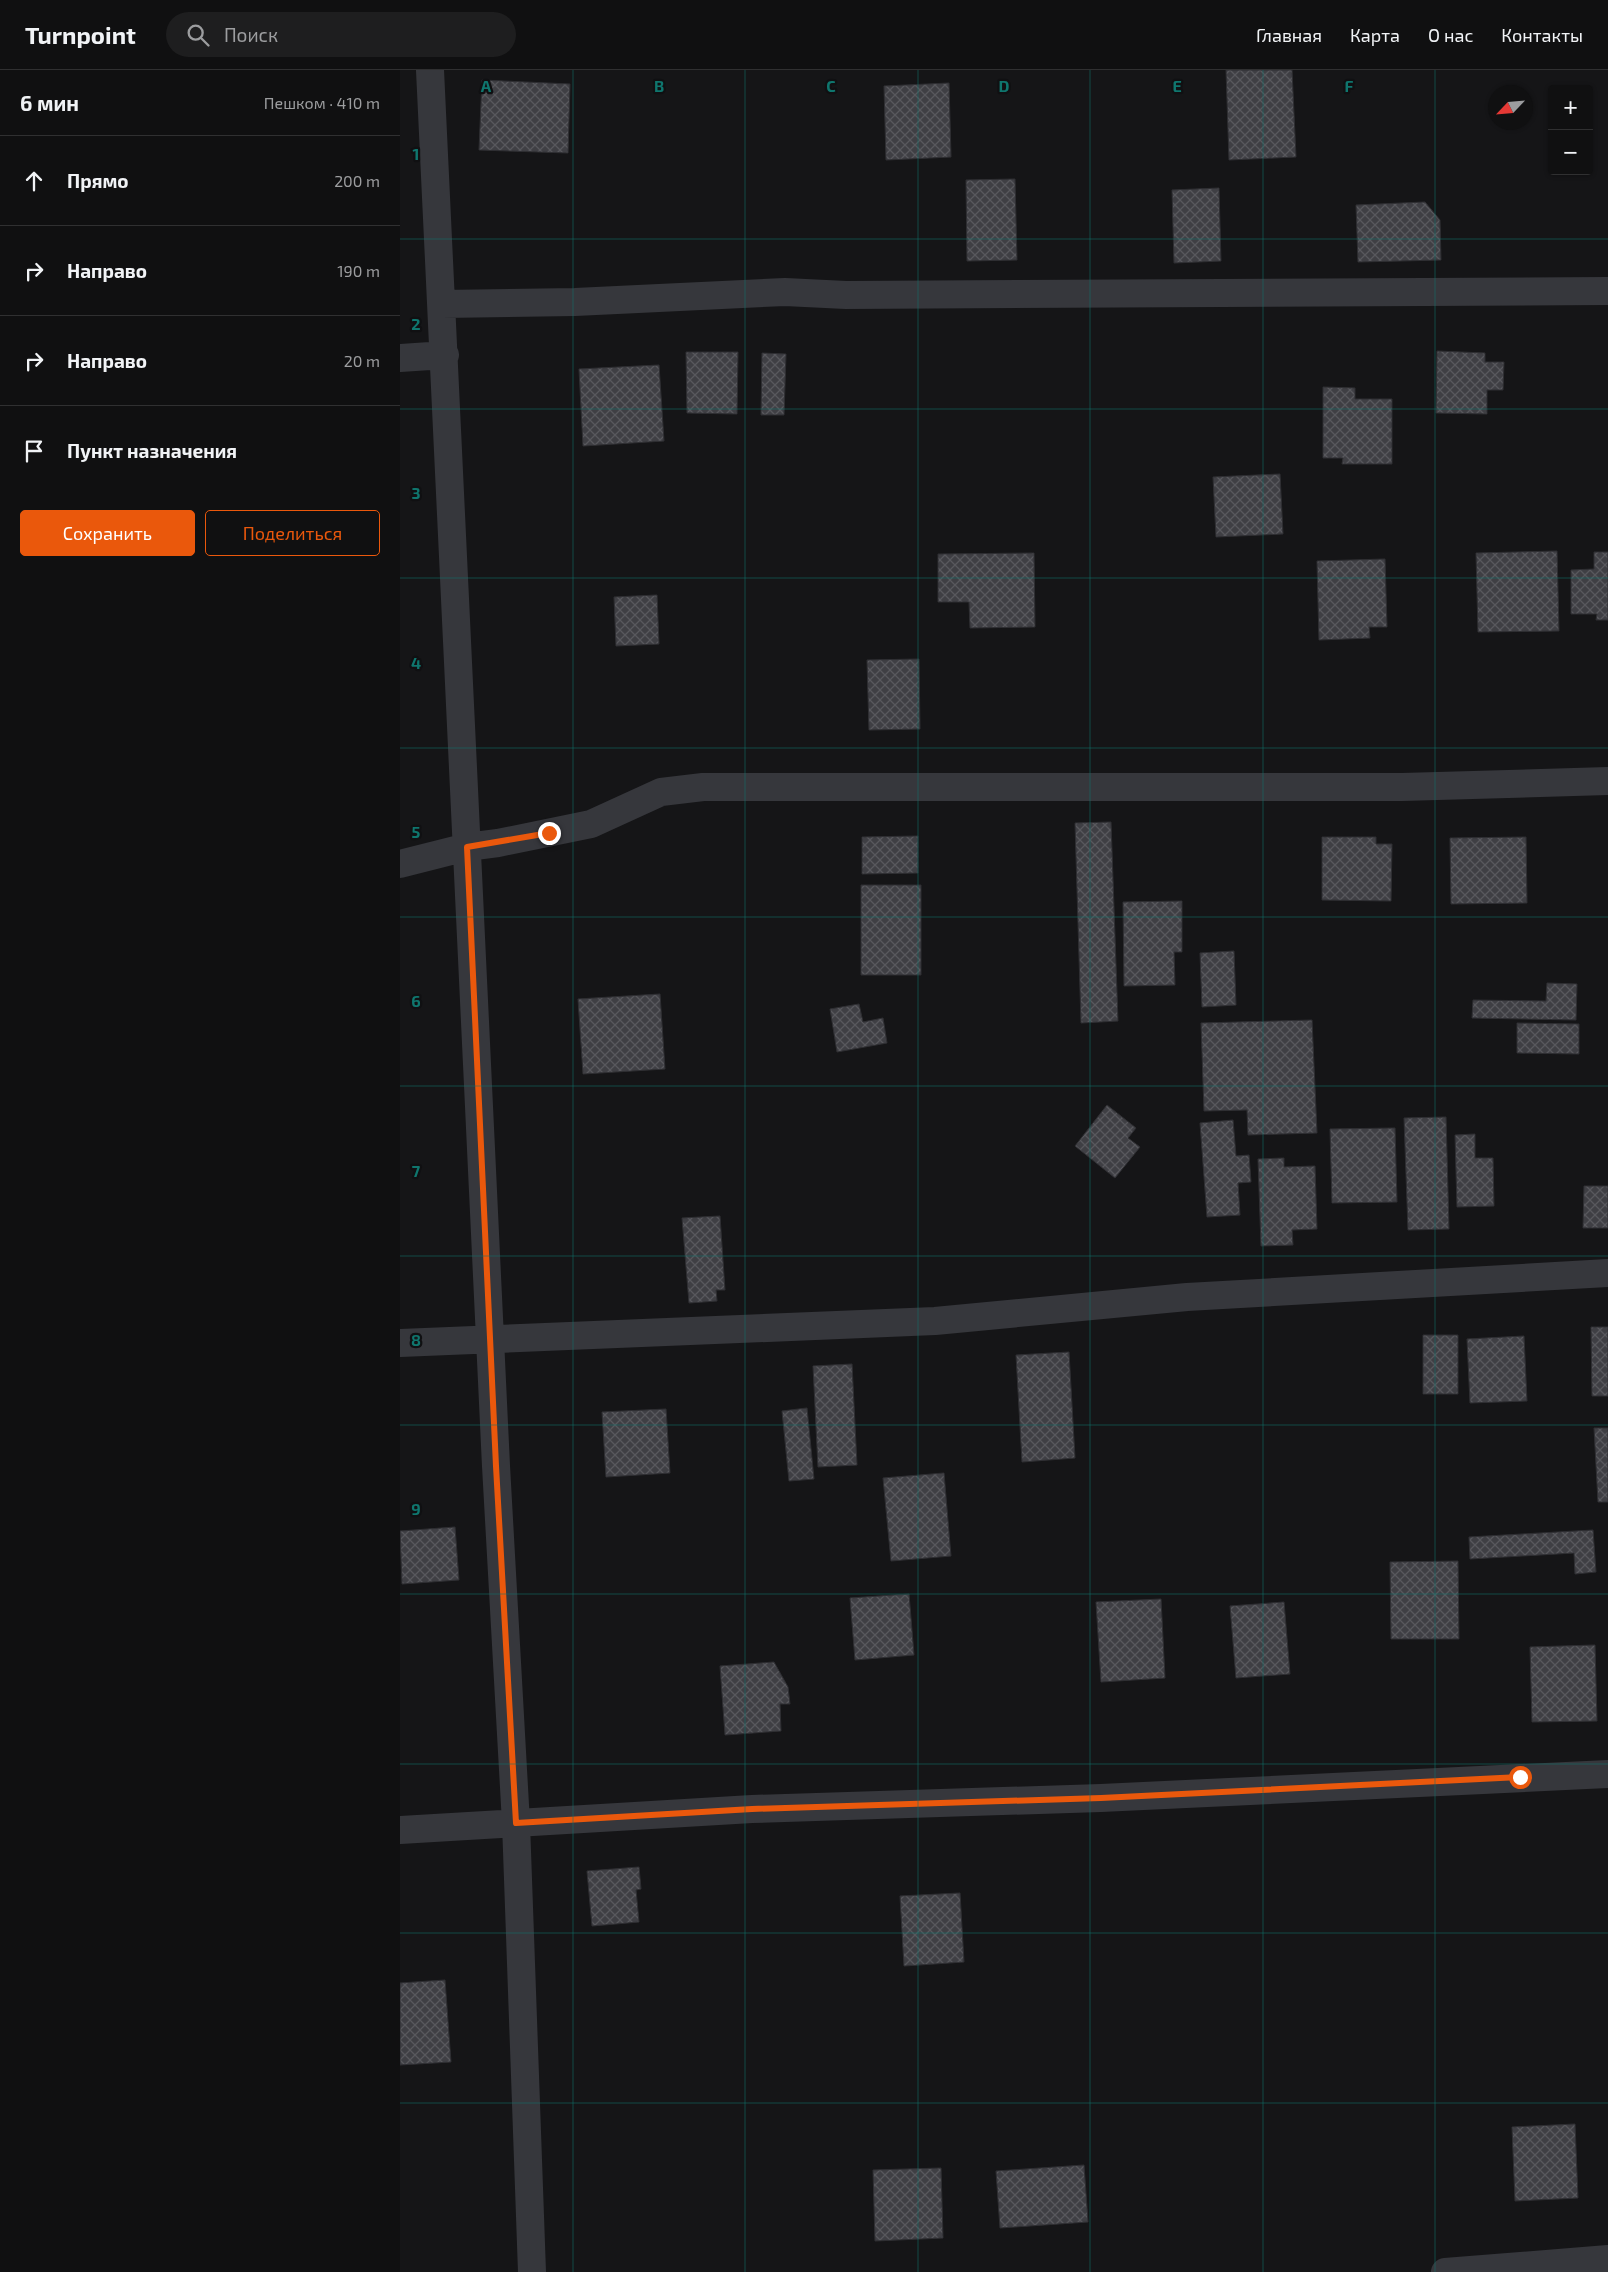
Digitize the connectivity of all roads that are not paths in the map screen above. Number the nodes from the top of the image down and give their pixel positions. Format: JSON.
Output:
{"nodes":[{"id":1,"x":430,"y":70,"type":"edge"},
{"id":2,"x":1608,"y":291,"type":"edge"},
{"id":3,"x":442,"y":304,"type":"junction"},
{"id":4,"x":445,"y":355,"type":"junction"},
{"id":5,"x":400,"y":358,"type":"edge"},
{"id":6,"x":1608,"y":781,"type":"edge"},
{"id":7,"x":467,"y":847,"type":"junction"},
{"id":8,"x":400,"y":864,"type":"edge"},
{"id":9,"x":1608,"y":1273,"type":"edge"},
{"id":10,"x":490,"y":1338,"type":"junction"},
{"id":11,"x":400,"y":1343,"type":"edge"},
{"id":12,"x":1608,"y":1774,"type":"edge"},
{"id":13,"x":516,"y":1823,"type":"junction"},
{"id":14,"x":400,"y":1830,"type":"edge"},
{"id":15,"x":1608,"y":2260,"type":"edge"},
{"id":16,"x":532,"y":2272,"type":"edge"},
{"id":17,"x":1445,"y":2272,"type":"edge"}],
"edges":[{"from":1,"to":3,"type":"street"},
{"from":2,"to":3,"type":"street"},
{"from":3,"to":4,"type":"street"},
{"from":4,"to":5,"type":"street"},
{"from":4,"to":7,"type":"street"},
{"from":6,"to":7,"type":"street"},
{"from":7,"to":8,"type":"street"},
{"from":7,"to":10,"type":"street"},
{"from":9,"to":10,"type":"street"},
{"from":10,"to":11,"type":"street"},
{"from":10,"to":13,"type":"street"},
{"from":12,"to":13,"type":"street"},
{"from":13,"to":14,"type":"street"},
{"from":13,"to":16,"type":"street"},
{"from":15,"to":17,"type":"street"}]}
